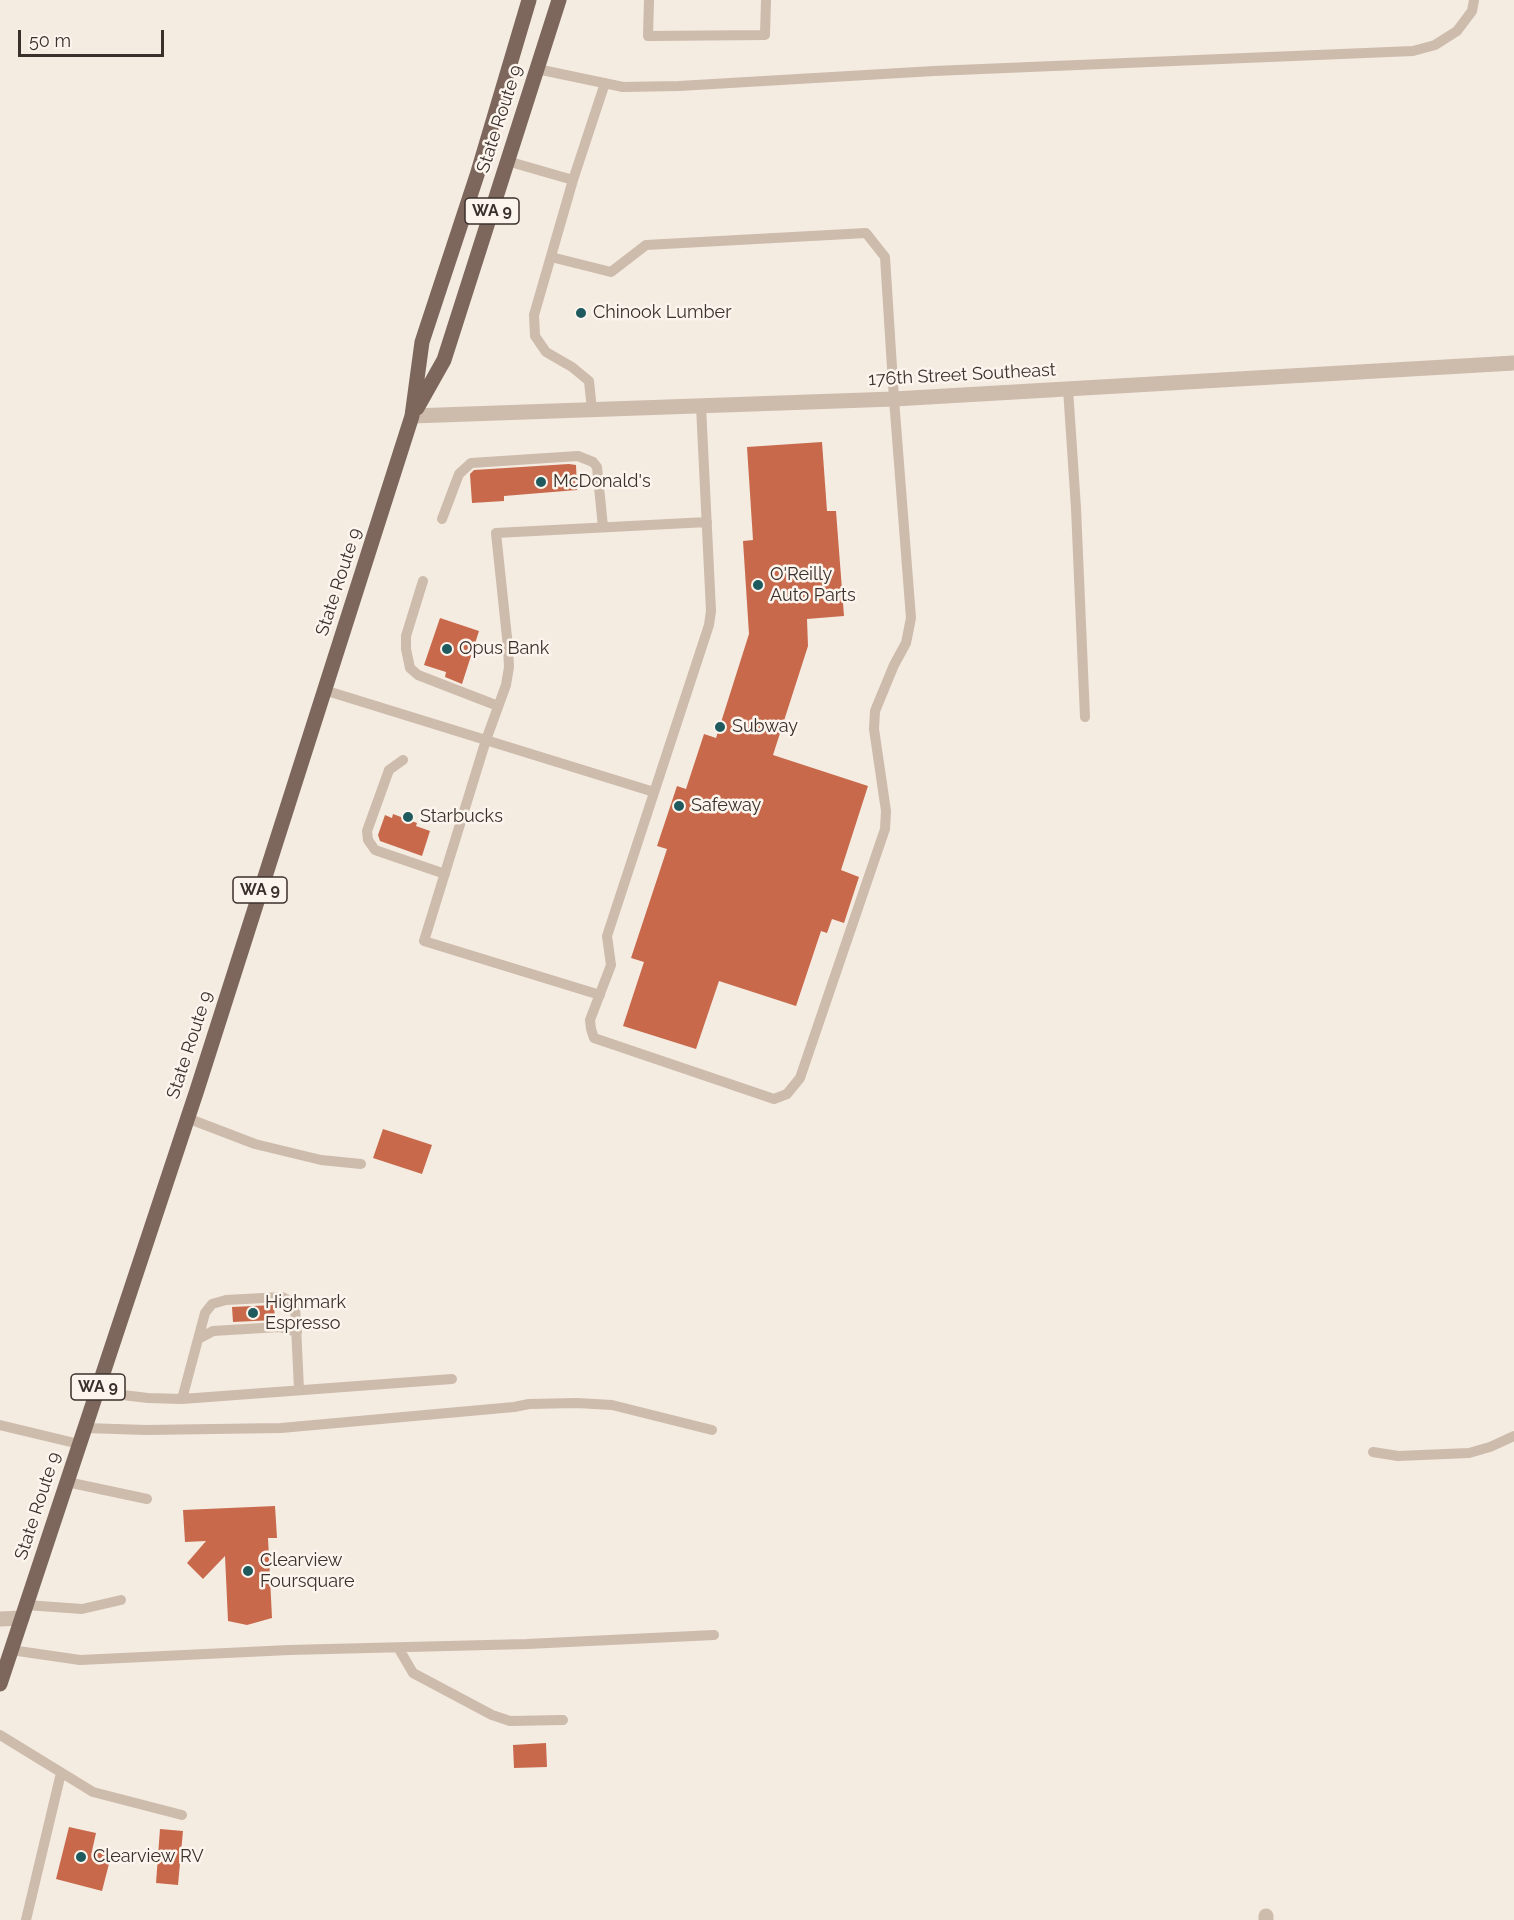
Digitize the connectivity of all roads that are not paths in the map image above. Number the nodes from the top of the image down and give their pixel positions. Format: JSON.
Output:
{"nodes":[{"id":1,"x":529,"y":0,"type":"edge"},
{"id":2,"x":559,"y":0,"type":"edge"},
{"id":3,"x":649,"y":0,"type":"edge"},
{"id":4,"x":766,"y":0,"type":"edge"},
{"id":5,"x":1474,"y":0,"type":"edge"},
{"id":6,"x":537,"y":69,"type":"junction"},
{"id":7,"x":605,"y":83,"type":"junction"},
{"id":8,"x":507,"y":161,"type":"junction"},
{"id":9,"x":573,"y":180,"type":"junction"},
{"id":10,"x":551,"y":257,"type":"junction"},
{"id":11,"x":1514,"y":363,"type":"edge"},
{"id":12,"x":1068,"y":389,"type":"junction"},
{"id":13,"x":894,"y":399,"type":"junction"},
{"id":14,"x":701,"y":406,"type":"junction"},
{"id":15,"x":592,"y":410,"type":"junction"},
{"id":16,"x":412,"y":416,"type":"junction"},
{"id":17,"x":442,"y":519,"type":"dead end"},
{"id":18,"x":707,"y":522,"type":"junction"},
{"id":19,"x":603,"y":527,"type":"junction"},
{"id":20,"x":423,"y":581,"type":"dead end"},
{"id":21,"x":324,"y":690,"type":"junction"},
{"id":22,"x":498,"y":706,"type":"junction"},
{"id":23,"x":1085,"y":717,"type":"dead end"},
{"id":24,"x":486,"y":740,"type":"junction"},
{"id":25,"x":403,"y":760,"type":"dead end"},
{"id":26,"x":654,"y":792,"type":"junction"},
{"id":27,"x":445,"y":874,"type":"junction"},
{"id":28,"x":600,"y":995,"type":"junction"},
{"id":29,"x":187,"y":1119,"type":"junction"},
{"id":30,"x":361,"y":1164,"type":"dead end"},
{"id":31,"x":297,"y":1332,"type":"junction"},
{"id":32,"x":200,"y":1338,"type":"junction"},
{"id":33,"x":452,"y":1379,"type":"dead end"},
{"id":34,"x":299,"y":1390,"type":"junction"},
{"id":35,"x":96,"y":1392,"type":"junction"},
{"id":36,"x":182,"y":1399,"type":"junction"},
{"id":37,"x":0,"y":1425,"type":"edge"},
{"id":38,"x":85,"y":1428,"type":"junction"},
{"id":39,"x":712,"y":1430,"type":"dead end"},
{"id":40,"x":1514,"y":1436,"type":"edge"},
{"id":41,"x":79,"y":1444,"type":"junction"},
{"id":42,"x":1372,"y":1452,"type":"dead end"},
{"id":43,"x":67,"y":1482,"type":"junction"},
{"id":44,"x":147,"y":1499,"type":"dead end"},
{"id":45,"x":121,"y":1600,"type":"dead end"},
{"id":46,"x":24,"y":1612,"type":"junction"},
{"id":47,"x":0,"y":1619,"type":"edge"},
{"id":48,"x":714,"y":1635,"type":"dead end"},
{"id":49,"x":399,"y":1649,"type":"junction"},
{"id":50,"x":11,"y":1650,"type":"junction"},
{"id":51,"x":0,"y":1684,"type":"edge"},
{"id":52,"x":563,"y":1720,"type":"dead end"},
{"id":53,"x":0,"y":1735,"type":"edge"},
{"id":54,"x":61,"y":1773,"type":"junction"},
{"id":55,"x":182,"y":1815,"type":"dead end"},
{"id":56,"x":26,"y":1920,"type":"edge"}],
"edges":[{"from":1,"to":16,"type":"main road","name":"State Route 9","number":"WA 9"},
{"from":2,"to":6,"type":"main road","name":"State Route 9","number":"WA 9"},
{"from":3,"to":4,"type":"lane"},
{"from":5,"to":7,"type":"lane"},
{"from":6,"to":7,"type":"lane"},
{"from":6,"to":8,"type":"main road","name":"State Route 9","number":"WA 9"},
{"from":7,"to":9,"type":"lane"},
{"from":8,"to":9,"type":"lane"},
{"from":8,"to":16,"type":"main road","name":"State Route 9","number":"WA 9"},
{"from":9,"to":10,"type":"lane"},
{"from":10,"to":13,"type":"lane"},
{"from":10,"to":15,"type":"lane"},
{"from":11,"to":12,"type":"street","name":"176th Street Southeast"},
{"from":12,"to":13,"type":"street","name":"176th Street Southeast"},
{"from":12,"to":23,"type":"lane"},
{"from":13,"to":14,"type":"street","name":"176th Street Southeast"},
{"from":13,"to":28,"type":"lane"},
{"from":14,"to":15,"type":"street","name":"176th Street Southeast"},
{"from":14,"to":18,"type":"lane"},
{"from":15,"to":16,"type":"street","name":"176th Street Southeast"},
{"from":16,"to":21,"type":"main road","name":"State Route 9","number":"WA 9"},
{"from":17,"to":19,"type":"lane"},
{"from":18,"to":19,"type":"lane"},
{"from":18,"to":26,"type":"lane"},
{"from":19,"to":22,"type":"lane"},
{"from":20,"to":22,"type":"lane"},
{"from":21,"to":24,"type":"lane"},
{"from":21,"to":29,"type":"main road","name":"State Route 9","number":"WA 9"},
{"from":22,"to":24,"type":"lane"},
{"from":24,"to":26,"type":"lane"},
{"from":24,"to":27,"type":"lane"},
{"from":25,"to":27,"type":"lane"},
{"from":26,"to":28,"type":"lane"},
{"from":27,"to":28,"type":"lane"},
{"from":29,"to":30,"type":"lane"},
{"from":29,"to":35,"type":"main road","name":"State Route 9","number":"WA 9"},
{"from":31,"to":32,"type":"lane"},
{"from":31,"to":32,"type":"lane"},
{"from":31,"to":34,"type":"lane"},
{"from":32,"to":36,"type":"lane"},
{"from":33,"to":34,"type":"lane"},
{"from":34,"to":36,"type":"lane"},
{"from":35,"to":36,"type":"lane"},
{"from":35,"to":38,"type":"main road","name":"State Route 9","number":"WA 9"},
{"from":37,"to":41,"type":"lane"},
{"from":38,"to":39,"type":"lane"},
{"from":38,"to":41,"type":"main road","name":"State Route 9","number":"WA 9"},
{"from":40,"to":42,"type":"lane"},
{"from":41,"to":43,"type":"main road","name":"State Route 9","number":"WA 9"},
{"from":43,"to":44,"type":"lane"},
{"from":43,"to":46,"type":"main road","name":"State Route 9","number":"WA 9"},
{"from":45,"to":46,"type":"lane"},
{"from":46,"to":47,"type":"street"},
{"from":46,"to":50,"type":"main road","name":"State Route 9","number":"WA 9"},
{"from":48,"to":49,"type":"lane"},
{"from":49,"to":50,"type":"lane"},
{"from":49,"to":52,"type":"lane"},
{"from":50,"to":51,"type":"main road","name":"State Route 9","number":"WA 9"},
{"from":53,"to":54,"type":"lane"},
{"from":54,"to":55,"type":"lane"},
{"from":54,"to":56,"type":"lane"}]}
